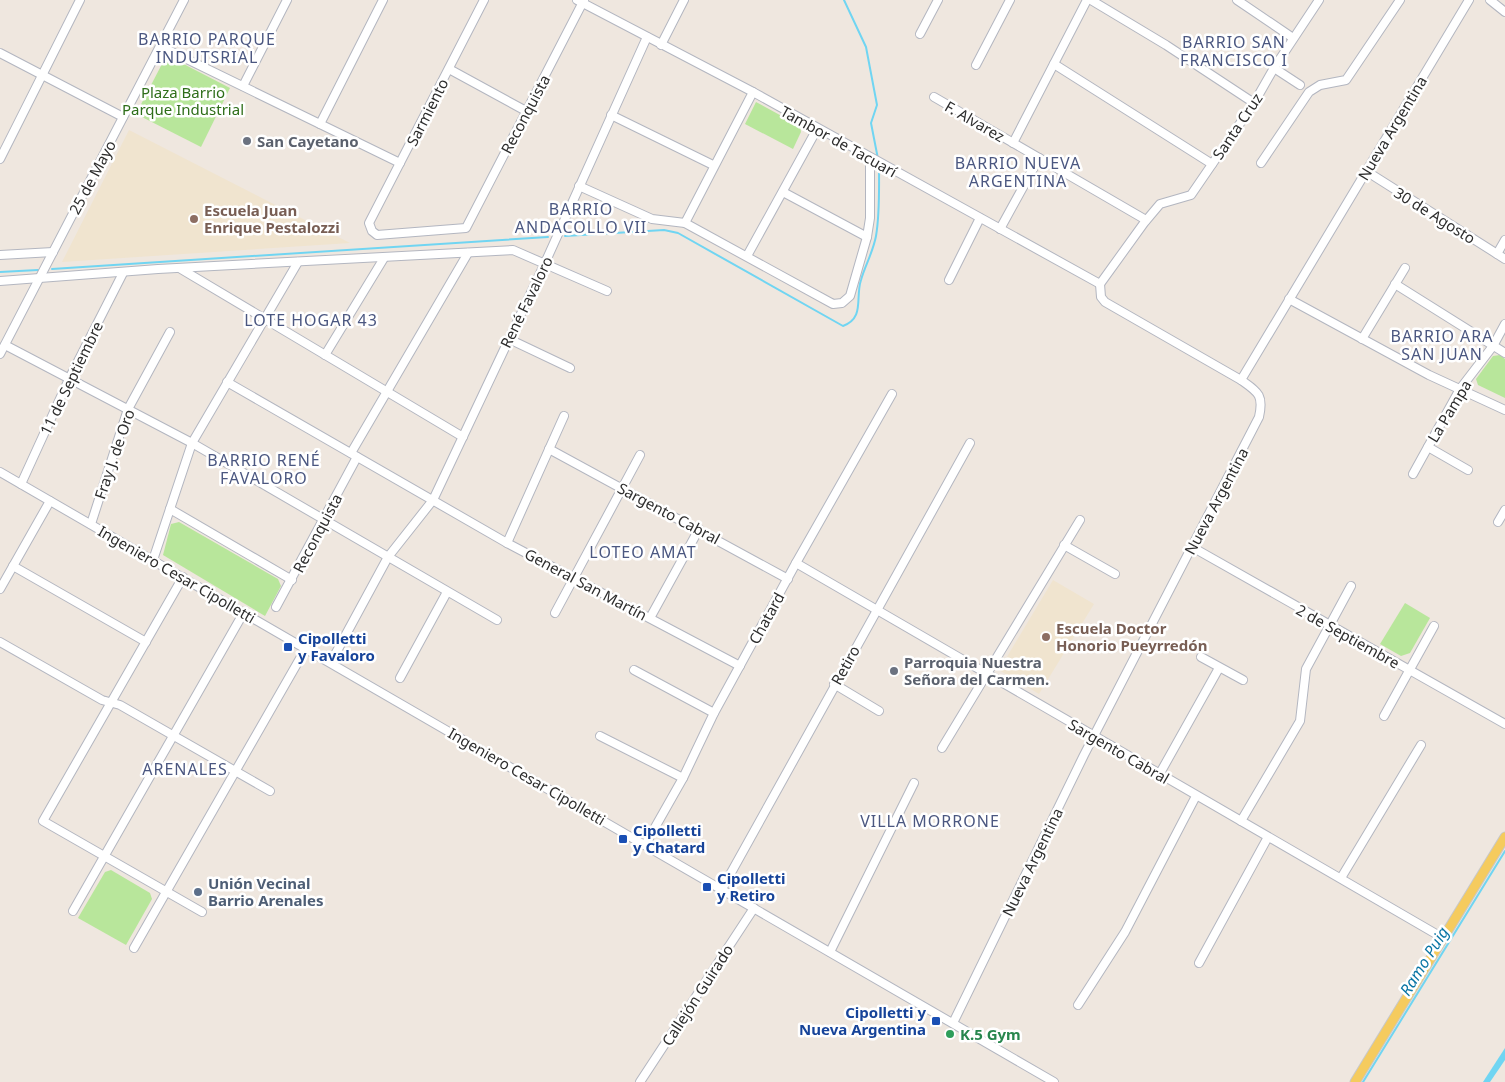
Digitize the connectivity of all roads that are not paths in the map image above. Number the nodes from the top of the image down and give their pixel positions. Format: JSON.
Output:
{"nodes":[{"id":1,"x":80,"y":0,"type":"edge"},
{"id":2,"x":184,"y":0,"type":"edge"},
{"id":3,"x":287,"y":0,"type":"edge"},
{"id":4,"x":383,"y":0,"type":"edge"},
{"id":5,"x":484,"y":0,"type":"edge"},
{"id":6,"x":684,"y":0,"type":"edge"},
{"id":7,"x":938,"y":0,"type":"edge"},
{"id":8,"x":1010,"y":0,"type":"edge"},
{"id":9,"x":1089,"y":0,"type":"edge"},
{"id":10,"x":1237,"y":0,"type":"edge"},
{"id":11,"x":1319,"y":0,"type":"edge"},
{"id":12,"x":1400,"y":0,"type":"edge"},
{"id":13,"x":1469,"y":0,"type":"edge"},
{"id":14,"x":1490,"y":0,"type":"edge"},
{"id":15,"x":581,"y":1,"type":"edge"},
{"id":16,"x":1505,"y":12,"type":"edge"},
{"id":17,"x":920,"y":34,"type":"dead end"},
{"id":18,"x":647,"y":38,"type":"junction"},
{"id":19,"x":1294,"y":38,"type":"junction"},
{"id":20,"x":660,"y":45,"type":"junction"},
{"id":21,"x":160,"y":46,"type":"junction"},
{"id":22,"x":0,"y":54,"type":"edge"},
{"id":23,"x":1054,"y":64,"type":"junction"},
{"id":24,"x":976,"y":65,"type":"dead end"},
{"id":25,"x":1274,"y":68,"type":"junction"},
{"id":26,"x":448,"y":69,"type":"junction"},
{"id":27,"x":42,"y":75,"type":"junction"},
{"id":28,"x":1300,"y":85,"type":"dead end"},
{"id":29,"x":243,"y":86,"type":"junction"},
{"id":30,"x":753,"y":92,"type":"junction"},
{"id":31,"x":934,"y":97,"type":"dead end"},
{"id":32,"x":1254,"y":103,"type":"junction"},
{"id":33,"x":526,"y":111,"type":"junction"},
{"id":34,"x":612,"y":115,"type":"junction"},
{"id":35,"x":123,"y":117,"type":"junction"},
{"id":36,"x":320,"y":124,"type":"junction"},
{"id":37,"x":817,"y":128,"type":"junction"},
{"id":38,"x":1013,"y":143,"type":"junction"},
{"id":39,"x":1039,"y":158,"type":"junction"},
{"id":40,"x":0,"y":159,"type":"edge"},
{"id":41,"x":872,"y":159,"type":"junction"},
{"id":42,"x":400,"y":163,"type":"junction"},
{"id":43,"x":1261,"y":163,"type":"dead end"},
{"id":44,"x":1212,"y":164,"type":"junction"},
{"id":45,"x":714,"y":166,"type":"junction"},
{"id":46,"x":1366,"y":171,"type":"junction"},
{"id":47,"x":579,"y":186,"type":"junction"},
{"id":48,"x":783,"y":192,"type":"junction"},
{"id":49,"x":980,"y":218,"type":"junction"},
{"id":50,"x":1146,"y":220,"type":"junction"},
{"id":51,"x":685,"y":223,"type":"junction"},
{"id":52,"x":369,"y":224,"type":"joint"},
{"id":53,"x":1000,"y":229,"type":"junction"},
{"id":54,"x":867,"y":237,"type":"junction"},
{"id":55,"x":1505,"y":240,"type":"edge"},
{"id":56,"x":53,"y":252,"type":"junction"},
{"id":57,"x":468,"y":253,"type":"junction"},
{"id":58,"x":1497,"y":254,"type":"junction"},
{"id":59,"x":0,"y":255,"type":"edge"},
{"id":60,"x":747,"y":256,"type":"junction"},
{"id":61,"x":384,"y":258,"type":"junction"},
{"id":62,"x":1505,"y":259,"type":"edge"},
{"id":63,"x":298,"y":262,"type":"junction"},
{"id":64,"x":545,"y":263,"type":"junction"},
{"id":65,"x":180,"y":268,"type":"junction"},
{"id":66,"x":1405,"y":268,"type":"dead end"},
{"id":67,"x":123,"y":273,"type":"junction"},
{"id":68,"x":39,"y":278,"type":"junction"},
{"id":69,"x":949,"y":280,"type":"dead end"},
{"id":70,"x":0,"y":281,"type":"edge"},
{"id":71,"x":1100,"y":284,"type":"junction"},
{"id":72,"x":1395,"y":284,"type":"junction"},
{"id":73,"x":607,"y":291,"type":"dead end"},
{"id":74,"x":1289,"y":299,"type":"junction"},
{"id":75,"x":265,"y":319,"type":"junction"},
{"id":76,"x":1505,"y":324,"type":"edge"},
{"id":77,"x":170,"y":332,"type":"dead end"},
{"id":78,"x":508,"y":339,"type":"junction"},
{"id":79,"x":1362,"y":339,"type":"junction"},
{"id":80,"x":4,"y":345,"type":"junction"},
{"id":81,"x":1493,"y":346,"type":"junction"},
{"id":82,"x":1505,"y":353,"type":"edge"},
{"id":83,"x":0,"y":354,"type":"edge"},
{"id":84,"x":325,"y":354,"type":"junction"},
{"id":85,"x":570,"y":368,"type":"dead end"},
{"id":86,"x":70,"y":377,"type":"junction"},
{"id":87,"x":1241,"y":380,"type":"junction"},
{"id":88,"x":227,"y":382,"type":"junction"},
{"id":89,"x":1460,"y":389,"type":"junction"},
{"id":90,"x":387,"y":392,"type":"junction"},
{"id":91,"x":892,"y":394,"type":"dead end"},
{"id":92,"x":128,"y":409,"type":"junction"},
{"id":93,"x":1505,"y":410,"type":"edge"},
{"id":94,"x":564,"y":416,"type":"dead end"},
{"id":95,"x":463,"y":437,"type":"junction"},
{"id":96,"x":192,"y":443,"type":"junction"},
{"id":97,"x":970,"y":443,"type":"dead end"},
{"id":98,"x":1428,"y":447,"type":"junction"},
{"id":99,"x":549,"y":449,"type":"junction"},
{"id":100,"x":354,"y":455,"type":"junction"},
{"id":101,"x":640,"y":455,"type":"dead end"},
{"id":102,"x":1468,"y":470,"type":"dead end"},
{"id":103,"x":0,"y":472,"type":"edge"},
{"id":104,"x":1413,"y":474,"type":"dead end"},
{"id":105,"x":21,"y":484,"type":"junction"},
{"id":106,"x":622,"y":488,"type":"junction"},
{"id":107,"x":433,"y":500,"type":"junction"},
{"id":108,"x":50,"y":501,"type":"junction"},
{"id":109,"x":170,"y":509,"type":"junction"},
{"id":110,"x":1505,"y":510,"type":"edge"},
{"id":111,"x":325,"y":520,"type":"junction"},
{"id":112,"x":1080,"y":520,"type":"dead end"},
{"id":113,"x":1498,"y":522,"type":"dead end"},
{"id":114,"x":91,"y":524,"type":"junction"},
{"id":115,"x":699,"y":529,"type":"junction"},
{"id":116,"x":507,"y":542,"type":"junction"},
{"id":117,"x":1064,"y":545,"type":"junction"},
{"id":118,"x":1192,"y":547,"type":"junction"},
{"id":119,"x":388,"y":557,"type":"junction"},
{"id":120,"x":153,"y":560,"type":"junction"},
{"id":121,"x":796,"y":563,"type":"junction"},
{"id":122,"x":13,"y":566,"type":"junction"},
{"id":123,"x":1114,"y":574,"type":"dead end"},
{"id":124,"x":183,"y":577,"type":"junction"},
{"id":125,"x":788,"y":578,"type":"junction"},
{"id":126,"x":574,"y":579,"type":"junction"},
{"id":127,"x":292,"y":580,"type":"junction"},
{"id":128,"x":1351,"y":586,"type":"dead end"},
{"id":129,"x":0,"y":589,"type":"edge"},
{"id":130,"x":447,"y":592,"type":"junction"},
{"id":131,"x":276,"y":607,"type":"dead end"},
{"id":132,"x":876,"y":610,"type":"junction"},
{"id":133,"x":244,"y":612,"type":"junction"},
{"id":134,"x":555,"y":613,"type":"dead end"},
{"id":135,"x":650,"y":618,"type":"junction"},
{"id":136,"x":497,"y":620,"type":"dead end"},
{"id":137,"x":1328,"y":625,"type":"junction"},
{"id":138,"x":1434,"y":626,"type":"dead end"},
{"id":139,"x":0,"y":642,"type":"edge"},
{"id":140,"x":146,"y":642,"type":"junction"},
{"id":141,"x":306,"y":648,"type":"junction"},
{"id":142,"x":1201,"y":657,"type":"dead end"},
{"id":143,"x":331,"y":662,"type":"junction"},
{"id":144,"x":740,"y":666,"type":"junction"},
{"id":145,"x":1219,"y":668,"type":"junction"},
{"id":146,"x":634,"y":670,"type":"dead end"},
{"id":147,"x":1410,"y":670,"type":"junction"},
{"id":148,"x":987,"y":674,"type":"junction"},
{"id":149,"x":400,"y":678,"type":"dead end"},
{"id":150,"x":1243,"y":680,"type":"dead end"},
{"id":151,"x":834,"y":684,"type":"junction"},
{"id":152,"x":111,"y":703,"type":"junction"},
{"id":153,"x":879,"y":712,"type":"dead end"},
{"id":154,"x":714,"y":714,"type":"junction"},
{"id":155,"x":1384,"y":716,"type":"dead end"},
{"id":156,"x":1505,"y":724,"type":"edge"},
{"id":157,"x":173,"y":736,"type":"junction"},
{"id":158,"x":600,"y":736,"type":"dead end"},
{"id":159,"x":1094,"y":736,"type":"junction"},
{"id":160,"x":1421,"y":745,"type":"dead end"},
{"id":161,"x":942,"y":748,"type":"dead end"},
{"id":162,"x":235,"y":771,"type":"junction"},
{"id":163,"x":1160,"y":775,"type":"junction"},
{"id":164,"x":683,"y":778,"type":"junction"},
{"id":165,"x":914,"y":783,"type":"dead end"},
{"id":166,"x":270,"y":791,"type":"dead end"},
{"id":167,"x":1196,"y":796,"type":"junction"},
{"id":168,"x":1240,"y":821,"type":"junction"},
{"id":169,"x":1268,"y":837,"type":"junction"},
{"id":170,"x":1505,"y":838,"type":"edge"},
{"id":171,"x":645,"y":844,"type":"junction"},
{"id":172,"x":104,"y":856,"type":"junction"},
{"id":173,"x":1341,"y":878,"type":"junction"},
{"id":174,"x":722,"y":889,"type":"junction"},
{"id":175,"x":166,"y":892,"type":"junction"},
{"id":176,"x":754,"y":908,"type":"junction"},
{"id":177,"x":73,"y":911,"type":"dead end"},
{"id":178,"x":202,"y":912,"type":"dead end"},
{"id":179,"x":1443,"y":938,"type":"junction"},
{"id":180,"x":134,"y":948,"type":"dead end"},
{"id":181,"x":830,"y":952,"type":"junction"},
{"id":182,"x":1199,"y":963,"type":"dead end"},
{"id":183,"x":1078,"y":1005,"type":"dead end"},
{"id":184,"x":953,"y":1023,"type":"junction"},
{"id":185,"x":640,"y":1082,"type":"edge"},
{"id":186,"x":1054,"y":1082,"type":"edge"},
{"id":187,"x":1355,"y":1082,"type":"edge"}],
"edges":[{"from":1,"to":27,"type":"street"},
{"from":2,"to":21,"type":"street","name":"25 de Mayo"},
{"from":3,"to":29,"type":"street"},
{"from":4,"to":36,"type":"street"},
{"from":5,"to":26,"type":"street","name":"Sarmiento"},
{"from":6,"to":20,"type":"street"},
{"from":7,"to":17,"type":"street"},
{"from":8,"to":24,"type":"street"},
{"from":9,"to":23,"type":"street"},
{"from":9,"to":32,"type":"street"},
{"from":10,"to":19,"type":"street"},
{"from":11,"to":19,"type":"street","name":"Santa Cruz"},
{"from":12,"to":43,"type":"street"},
{"from":13,"to":46,"type":"street","name":"Nueva Argentina"},
{"from":14,"to":16,"type":"street"},
{"from":15,"to":18,"type":"street","name":"Tambor de Tacuarí"},
{"from":15,"to":33,"type":"street","name":"Reconquista"},
{"from":18,"to":20,"type":"street","name":"Tambor de Tacuarí"},
{"from":18,"to":34,"type":"street","name":"René Favaloro"},
{"from":19,"to":25,"type":"street","name":"Santa Cruz"},
{"from":20,"to":30,"type":"street","name":"Tambor de Tacuarí"},
{"from":21,"to":29,"type":"street"},
{"from":21,"to":35,"type":"street","name":"25 de Mayo"},
{"from":22,"to":27,"type":"street"},
{"from":23,"to":38,"type":"street"},
{"from":23,"to":44,"type":"street"},
{"from":25,"to":28,"type":"street"},
{"from":25,"to":32,"type":"street","name":"Santa Cruz"},
{"from":26,"to":33,"type":"street"},
{"from":26,"to":42,"type":"street","name":"Sarmiento"},
{"from":27,"to":35,"type":"street"},
{"from":27,"to":40,"type":"street"},
{"from":29,"to":36,"type":"street"},
{"from":30,"to":37,"type":"street","name":"Tambor de Tacuarí"},
{"from":30,"to":45,"type":"street"},
{"from":31,"to":38,"type":"street","name":"F. Alvarez"},
{"from":32,"to":44,"type":"street","name":"Santa Cruz"},
{"from":33,"to":52,"type":"street","name":"Reconquista"},
{"from":34,"to":45,"type":"street"},
{"from":34,"to":47,"type":"street","name":"René Favaloro"},
{"from":35,"to":56,"type":"street","name":"25 de Mayo"},
{"from":36,"to":42,"type":"street"},
{"from":37,"to":41,"type":"street","name":"Tambor de Tacuarí"},
{"from":37,"to":48,"type":"street"},
{"from":38,"to":39,"type":"street","name":"F. Alvarez"},
{"from":39,"to":50,"type":"street","name":"F. Alvarez"},
{"from":39,"to":53,"type":"street"},
{"from":41,"to":49,"type":"street","name":"Tambor de Tacuarí"},
{"from":41,"to":54,"type":"street"},
{"from":42,"to":52,"type":"street","name":"Sarmiento"},
{"from":44,"to":50,"type":"street","name":"Santa Cruz"},
{"from":45,"to":51,"type":"street"},
{"from":46,"to":58,"type":"street","name":"30 de Agosto"},
{"from":46,"to":74,"type":"street","name":"Nueva Argentina"},
{"from":47,"to":51,"type":"street"},
{"from":47,"to":64,"type":"street","name":"René Favaloro"},
{"from":48,"to":54,"type":"street"},
{"from":48,"to":60,"type":"street"},
{"from":49,"to":53,"type":"street","name":"Tambor de Tacuarí"},
{"from":49,"to":69,"type":"street"},
{"from":50,"to":71,"type":"street"},
{"from":51,"to":60,"type":"street"},
{"from":53,"to":71,"type":"street","name":"Tambor de Tacuarí"},
{"from":54,"to":60,"type":"street"},
{"from":55,"to":58,"type":"street"},
{"from":56,"to":59,"type":"street"},
{"from":56,"to":68,"type":"street","name":"25 de Mayo"},
{"from":57,"to":61,"type":"street"},
{"from":57,"to":64,"type":"street"},
{"from":57,"to":90,"type":"street","name":"Reconquista"},
{"from":58,"to":62,"type":"street","name":"30 de Agosto"},
{"from":61,"to":63,"type":"street"},
{"from":61,"to":84,"type":"street"},
{"from":63,"to":65,"type":"street"},
{"from":63,"to":75,"type":"street"},
{"from":64,"to":73,"type":"street"},
{"from":64,"to":78,"type":"street","name":"René Favaloro"},
{"from":65,"to":67,"type":"street"},
{"from":65,"to":75,"type":"street"},
{"from":66,"to":72,"type":"street"},
{"from":67,"to":68,"type":"street"},
{"from":67,"to":86,"type":"street","name":"11 de Septiembre"},
{"from":68,"to":70,"type":"street"},
{"from":68,"to":80,"type":"street","name":"25 de Mayo"},
{"from":71,"to":87,"type":"street"},
{"from":72,"to":79,"type":"street"},
{"from":72,"to":81,"type":"street"},
{"from":74,"to":79,"type":"street"},
{"from":74,"to":87,"type":"street","name":"Nueva Argentina"},
{"from":75,"to":84,"type":"street"},
{"from":75,"to":88,"type":"street"},
{"from":76,"to":81,"type":"street","name":"La Pampa"},
{"from":77,"to":92,"type":"street","name":"Fray J. de Oro"},
{"from":78,"to":85,"type":"street"},
{"from":78,"to":95,"type":"street","name":"René Favaloro"},
{"from":79,"to":89,"type":"street"},
{"from":80,"to":83,"type":"street","name":"25 de Mayo"},
{"from":80,"to":86,"type":"street"},
{"from":81,"to":82,"type":"street"},
{"from":81,"to":89,"type":"street","name":"La Pampa"},
{"from":84,"to":90,"type":"street"},
{"from":86,"to":92,"type":"street"},
{"from":86,"to":105,"type":"street","name":"11 de Septiembre"},
{"from":87,"to":118,"type":"street","name":"Nueva Argentina"},
{"from":88,"to":96,"type":"street"},
{"from":88,"to":100,"type":"street","name":"General San Martín"},
{"from":89,"to":93,"type":"street"},
{"from":89,"to":98,"type":"street","name":"La Pampa"},
{"from":90,"to":95,"type":"street"},
{"from":90,"to":100,"type":"street","name":"Reconquista"},
{"from":91,"to":121,"type":"street","name":"Chatard"},
{"from":92,"to":96,"type":"street"},
{"from":92,"to":114,"type":"street","name":"Fray J. de Oro"},
{"from":94,"to":99,"type":"street"},
{"from":95,"to":107,"type":"street","name":"René Favaloro"},
{"from":96,"to":109,"type":"street"},
{"from":96,"to":111,"type":"street"},
{"from":97,"to":132,"type":"street","name":"Retiro"},
{"from":98,"to":102,"type":"street"},
{"from":98,"to":104,"type":"street","name":"La Pampa"},
{"from":99,"to":106,"type":"street","name":"Sargento Cabral"},
{"from":99,"to":116,"type":"street"},
{"from":100,"to":107,"type":"street","name":"General San Martín"},
{"from":100,"to":111,"type":"street","name":"Reconquista"},
{"from":101,"to":106,"type":"street"},
{"from":103,"to":105,"type":"street","name":"Ingeniero Cesar Cipolletti"},
{"from":105,"to":108,"type":"street","name":"Ingeniero Cesar Cipolletti"},
{"from":106,"to":115,"type":"street","name":"Sargento Cabral"},
{"from":106,"to":126,"type":"street"},
{"from":107,"to":116,"type":"street","name":"General San Martín"},
{"from":107,"to":119,"type":"street","name":"René Favaloro"},
{"from":108,"to":114,"type":"street","name":"Ingeniero Cesar Cipolletti"},
{"from":108,"to":122,"type":"street"},
{"from":109,"to":120,"type":"street"},
{"from":109,"to":127,"type":"street"},
{"from":110,"to":113,"type":"street"},
{"from":111,"to":119,"type":"street"},
{"from":111,"to":127,"type":"street","name":"Reconquista"},
{"from":112,"to":117,"type":"street"},
{"from":114,"to":120,"type":"street","name":"Ingeniero Cesar Cipolletti"},
{"from":115,"to":125,"type":"street","name":"Sargento Cabral"},
{"from":115,"to":135,"type":"street"},
{"from":116,"to":126,"type":"street","name":"General San Martín"},
{"from":117,"to":123,"type":"street"},
{"from":117,"to":148,"type":"street"},
{"from":118,"to":137,"type":"street","name":"2 de Septiembre"},
{"from":118,"to":159,"type":"street","name":"Nueva Argentina"},
{"from":119,"to":130,"type":"street"},
{"from":119,"to":143,"type":"street","name":"René Favaloro"},
{"from":120,"to":124,"type":"street","name":"Ingeniero Cesar Cipolletti"},
{"from":121,"to":125,"type":"street","name":"Chatard"},
{"from":121,"to":132,"type":"street","name":"Sargento Cabral"},
{"from":122,"to":129,"type":"street"},
{"from":122,"to":140,"type":"street"},
{"from":124,"to":133,"type":"street","name":"Ingeniero Cesar Cipolletti"},
{"from":124,"to":140,"type":"street"},
{"from":125,"to":144,"type":"street","name":"Chatard"},
{"from":126,"to":134,"type":"street"},
{"from":126,"to":135,"type":"street","name":"General San Martín"},
{"from":127,"to":131,"type":"street","name":"Reconquista"},
{"from":128,"to":137,"type":"street"},
{"from":130,"to":136,"type":"street"},
{"from":130,"to":149,"type":"street"},
{"from":132,"to":148,"type":"street","name":"Sargento Cabral"},
{"from":132,"to":151,"type":"street","name":"Retiro"},
{"from":133,"to":141,"type":"street","name":"Ingeniero Cesar Cipolletti"},
{"from":133,"to":157,"type":"street"},
{"from":135,"to":144,"type":"street","name":"General San Martín"},
{"from":137,"to":147,"type":"street","name":"2 de Septiembre"},
{"from":137,"to":168,"type":"street"},
{"from":138,"to":147,"type":"street"},
{"from":139,"to":152,"type":"street"},
{"from":140,"to":152,"type":"street"},
{"from":141,"to":143,"type":"street","name":"Ingeniero Cesar Cipolletti"},
{"from":141,"to":162,"type":"street"},
{"from":142,"to":145,"type":"street"},
{"from":143,"to":171,"type":"street","name":"Ingeniero Cesar Cipolletti"},
{"from":144,"to":154,"type":"street","name":"Chatard"},
{"from":145,"to":150,"type":"street"},
{"from":145,"to":163,"type":"street"},
{"from":146,"to":154,"type":"street"},
{"from":147,"to":155,"type":"street"},
{"from":147,"to":156,"type":"street","name":"2 de Septiembre"},
{"from":148,"to":159,"type":"street","name":"Sargento Cabral"},
{"from":148,"to":161,"type":"street"},
{"from":151,"to":153,"type":"street"},
{"from":151,"to":174,"type":"street","name":"Retiro"},
{"from":152,"to":157,"type":"street"},
{"from":152,"to":172,"type":"street"},
{"from":154,"to":164,"type":"street","name":"Chatard"},
{"from":157,"to":162,"type":"street"},
{"from":157,"to":172,"type":"street"},
{"from":158,"to":164,"type":"street"},
{"from":159,"to":163,"type":"street","name":"Sargento Cabral"},
{"from":159,"to":184,"type":"street","name":"Nueva Argentina"},
{"from":160,"to":173,"type":"street"},
{"from":162,"to":166,"type":"street"},
{"from":162,"to":175,"type":"street"},
{"from":163,"to":167,"type":"street","name":"Sargento Cabral"},
{"from":164,"to":171,"type":"street","name":"Chatard"},
{"from":165,"to":181,"type":"street"},
{"from":167,"to":168,"type":"street","name":"Sargento Cabral"},
{"from":167,"to":183,"type":"street"},
{"from":168,"to":169,"type":"street","name":"Sargento Cabral"},
{"from":169,"to":173,"type":"street","name":"Sargento Cabral"},
{"from":169,"to":182,"type":"street"},
{"from":170,"to":179,"type":"main road"},
{"from":171,"to":174,"type":"street","name":"Ingeniero Cesar Cipolletti"},
{"from":172,"to":175,"type":"street"},
{"from":172,"to":177,"type":"street"},
{"from":173,"to":179,"type":"street","name":"Sargento Cabral"},
{"from":174,"to":176,"type":"street","name":"Ingeniero Cesar Cipolletti"},
{"from":175,"to":178,"type":"street"},
{"from":175,"to":180,"type":"street"},
{"from":176,"to":181,"type":"street","name":"Ingeniero Cesar Cipolletti"},
{"from":176,"to":185,"type":"street","name":"Callejón Guirado"},
{"from":179,"to":187,"type":"main road"},
{"from":181,"to":184,"type":"street","name":"Ingeniero Cesar Cipolletti"},
{"from":184,"to":186,"type":"street","name":"Ingeniero Cesar Cipolletti"}]}
